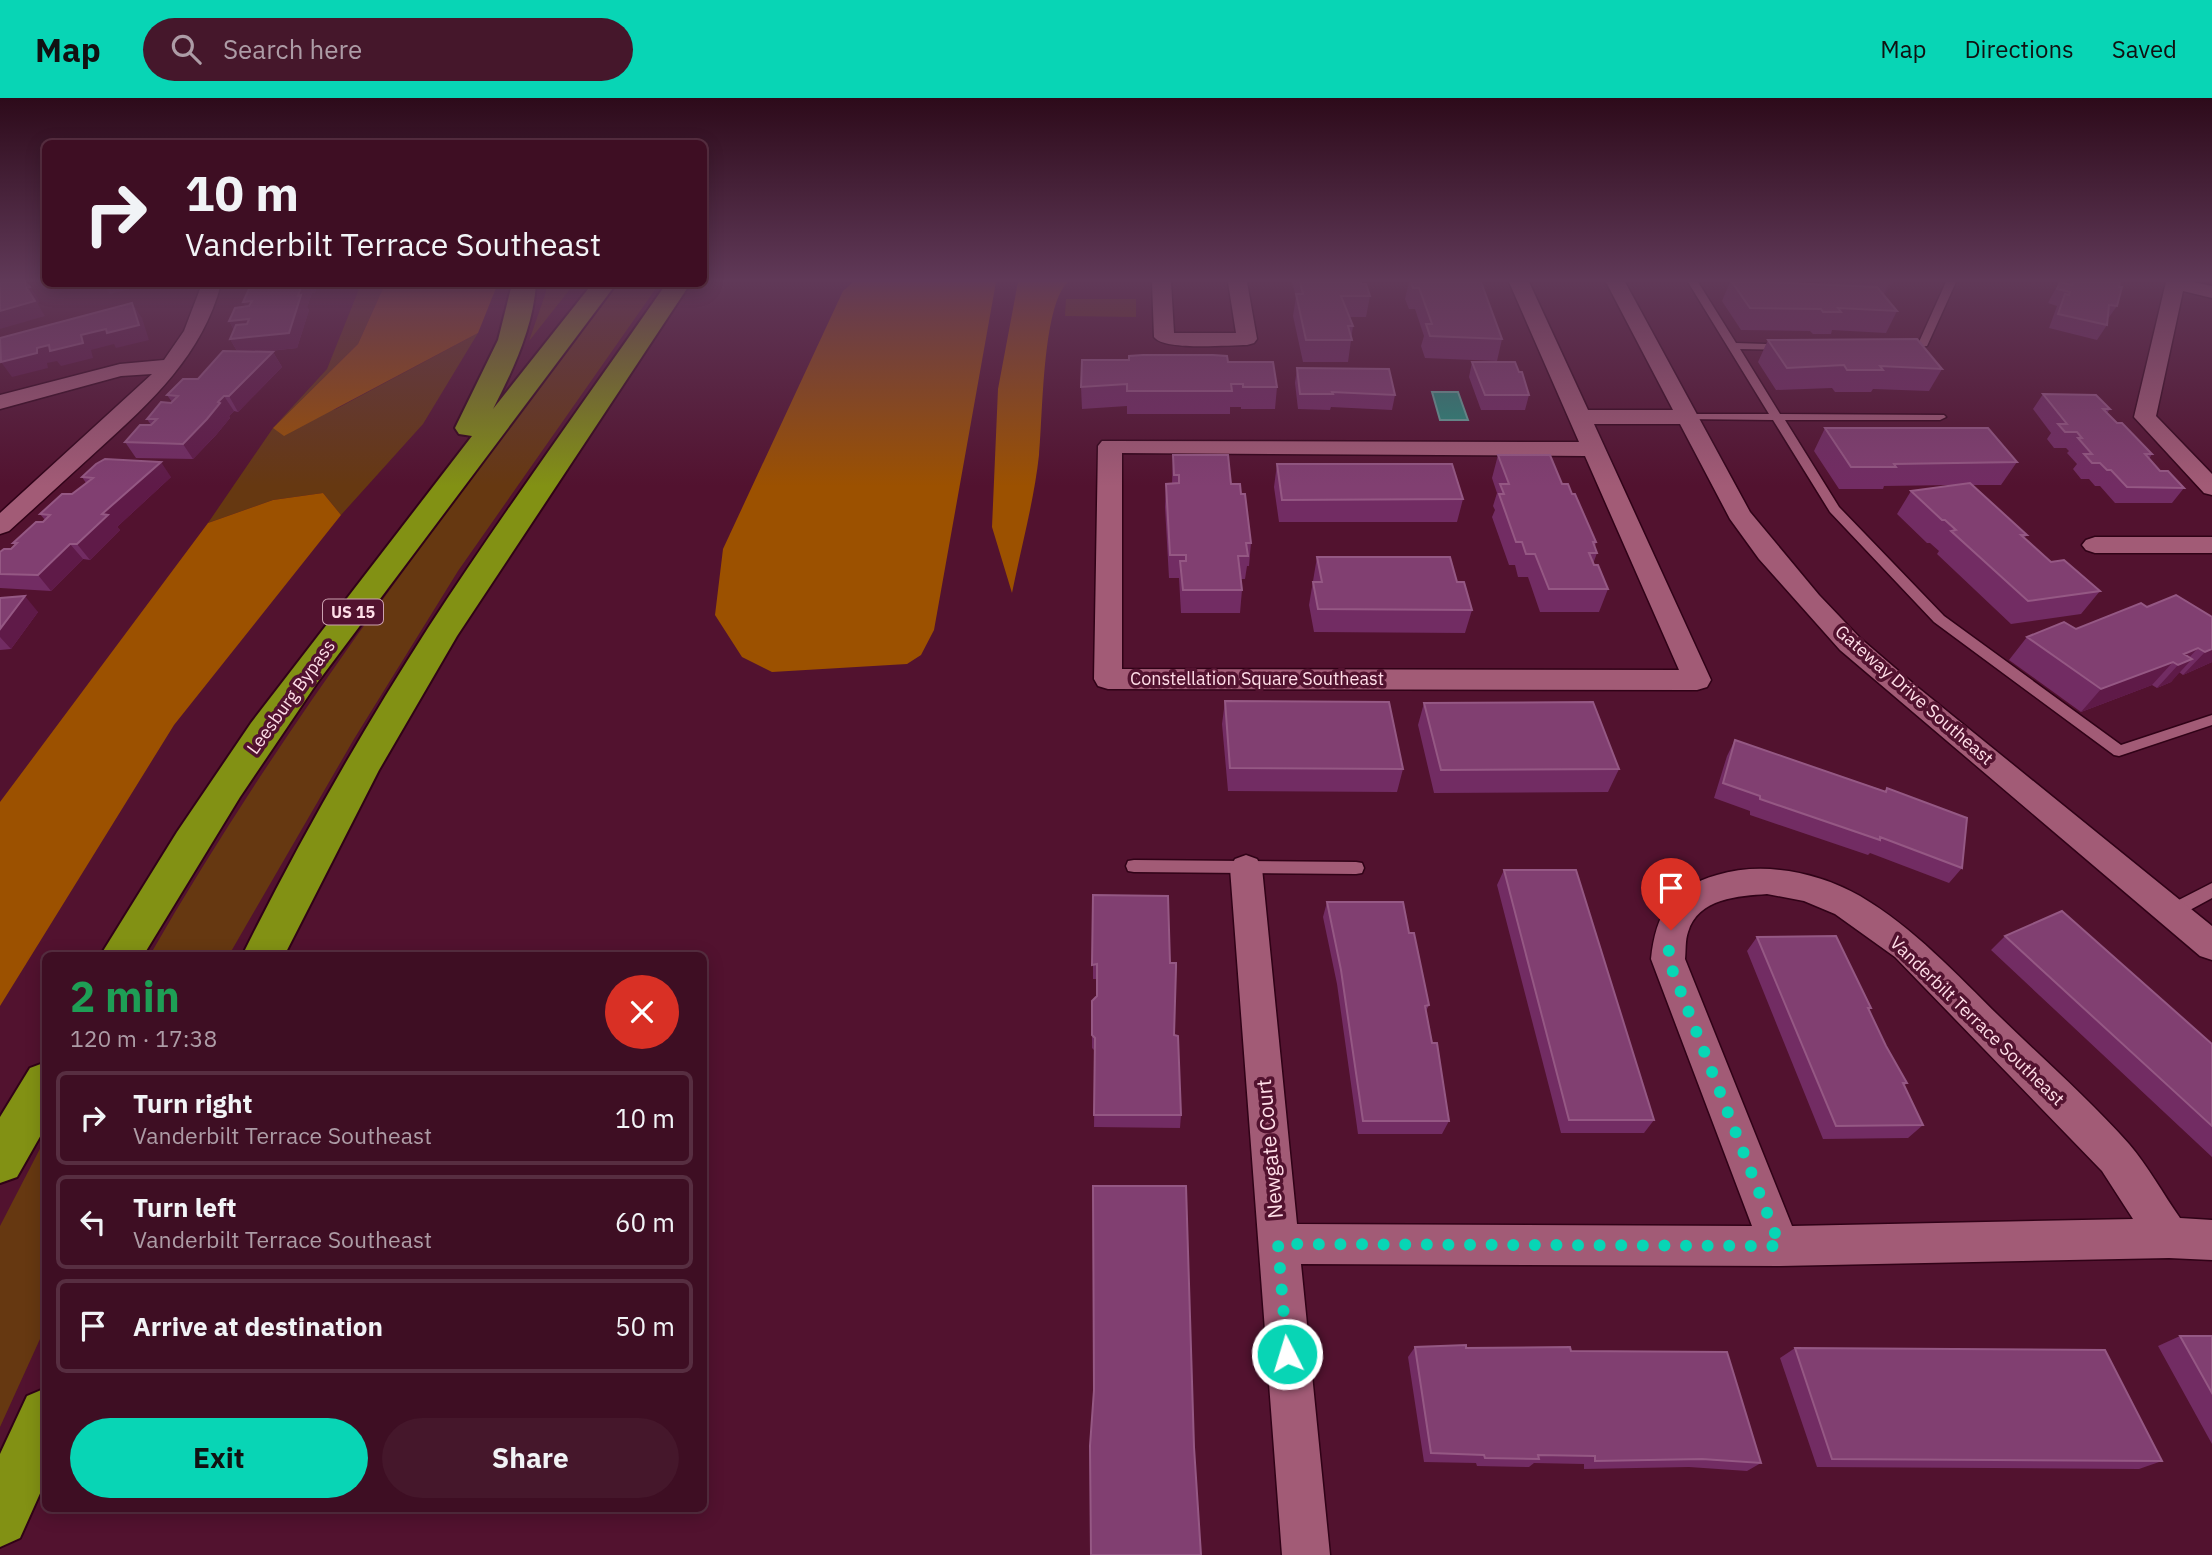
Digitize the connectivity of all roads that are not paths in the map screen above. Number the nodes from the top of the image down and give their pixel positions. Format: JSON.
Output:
{"nodes":[{"id":1,"x":182,"y":350,"type":"edge"},
{"id":2,"x":504,"y":350,"type":"edge"},
{"id":3,"x":553,"y":350,"type":"edge"},
{"id":4,"x":633,"y":350,"type":"edge"},
{"id":5,"x":1549,"y":350,"type":"edge"},
{"id":6,"x":1651,"y":350,"type":"edge"},
{"id":7,"x":1734,"y":350,"type":"edge"},
{"id":8,"x":2160,"y":350,"type":"edge"},
{"id":9,"x":170,"y":366,"type":"junction"},
{"id":10,"x":0,"y":402,"type":"edge"},
{"id":11,"x":1578,"y":416,"type":"junction"},
{"id":12,"x":1686,"y":417,"type":"junction"},
{"id":13,"x":1776,"y":417,"type":"junction"},
{"id":14,"x":1940,"y":417,"type":"dead end"},
{"id":15,"x":1592,"y":449,"type":"junction"},
{"id":16,"x":2212,"y":488,"type":"edge"},
{"id":17,"x":0,"y":526,"type":"edge"},
{"id":18,"x":402,"y":545,"type":"junction"},
{"id":19,"x":2095,"y":545,"type":"dead end"},
{"id":20,"x":2212,"y":545,"type":"edge"},
{"id":21,"x":2212,"y":720,"type":"edge"},
{"id":22,"x":1134,"y":866,"type":"dead end"},
{"id":23,"x":1246,"y":868,"type":"junction"},
{"id":24,"x":1356,"y":868,"type":"dead end"},
{"id":25,"x":2212,"y":890,"type":"edge"},
{"id":26,"x":2171,"y":912,"type":"junction"},
{"id":27,"x":2212,"y":946,"type":"edge"},
{"id":28,"x":123,"y":952,"type":"edge"},
{"id":29,"x":265,"y":952,"type":"edge"},
{"id":30,"x":42,"y":1089,"type":"edge"},
{"id":31,"x":0,"y":1161,"type":"edge"},
{"id":32,"x":2169,"y":1238,"type":"junction"},
{"id":33,"x":2212,"y":1240,"type":"edge"},
{"id":34,"x":1278,"y":1244,"type":"junction"},
{"id":35,"x":1780,"y":1246,"type":"junction"},
{"id":36,"x":42,"y":1424,"type":"edge"},
{"id":37,"x":0,"y":1518,"type":"edge"},
{"id":38,"x":1306,"y":1555,"type":"edge"}],
"edges":[{"from":1,"to":9,"type":"street"},
{"from":2,"to":18,"type":"highway"},
{"from":3,"to":18,"type":"highway","name":"Leesburg Bypass","number":"US 15"},
{"from":4,"to":29,"type":"highway"},
{"from":5,"to":11,"type":"street","name":"Constellation Square Southeast"},
{"from":6,"to":12,"type":"street","name":"Gateway Drive Southeast"},
{"from":7,"to":13,"type":"lane"},
{"from":8,"to":16,"type":"street"},
{"from":9,"to":10,"type":"street"},
{"from":9,"to":17,"type":"street"},
{"from":11,"to":12,"type":"street"},
{"from":11,"to":15,"type":"street","name":"Constellation Square Southeast"},
{"from":12,"to":13,"type":"lane"},
{"from":12,"to":26,"type":"street","name":"Gateway Drive Southeast"},
{"from":13,"to":14,"type":"lane"},
{"from":13,"to":21,"type":"lane"},
{"from":15,"to":15,"type":"street","name":"Constellation Square Southeast"},
{"from":18,"to":28,"type":"highway","name":"Leesburg Bypass","number":"US 15"},
{"from":19,"to":20,"type":"street"},
{"from":22,"to":23,"type":"lane"},
{"from":23,"to":24,"type":"lane"},
{"from":23,"to":34,"type":"street","name":"Newgate Court"},
{"from":25,"to":26,"type":"lane"},
{"from":26,"to":27,"type":"street","name":"Gateway Drive Southeast"},
{"from":30,"to":31,"type":"highway"},
{"from":32,"to":33,"type":"street"},
{"from":32,"to":35,"type":"street"},
{"from":32,"to":35,"type":"street","name":"Vanderbilt Terrace Southeast"},
{"from":34,"to":35,"type":"street"},
{"from":34,"to":38,"type":"street","name":"Newgate Court"},
{"from":36,"to":37,"type":"highway"}]}
